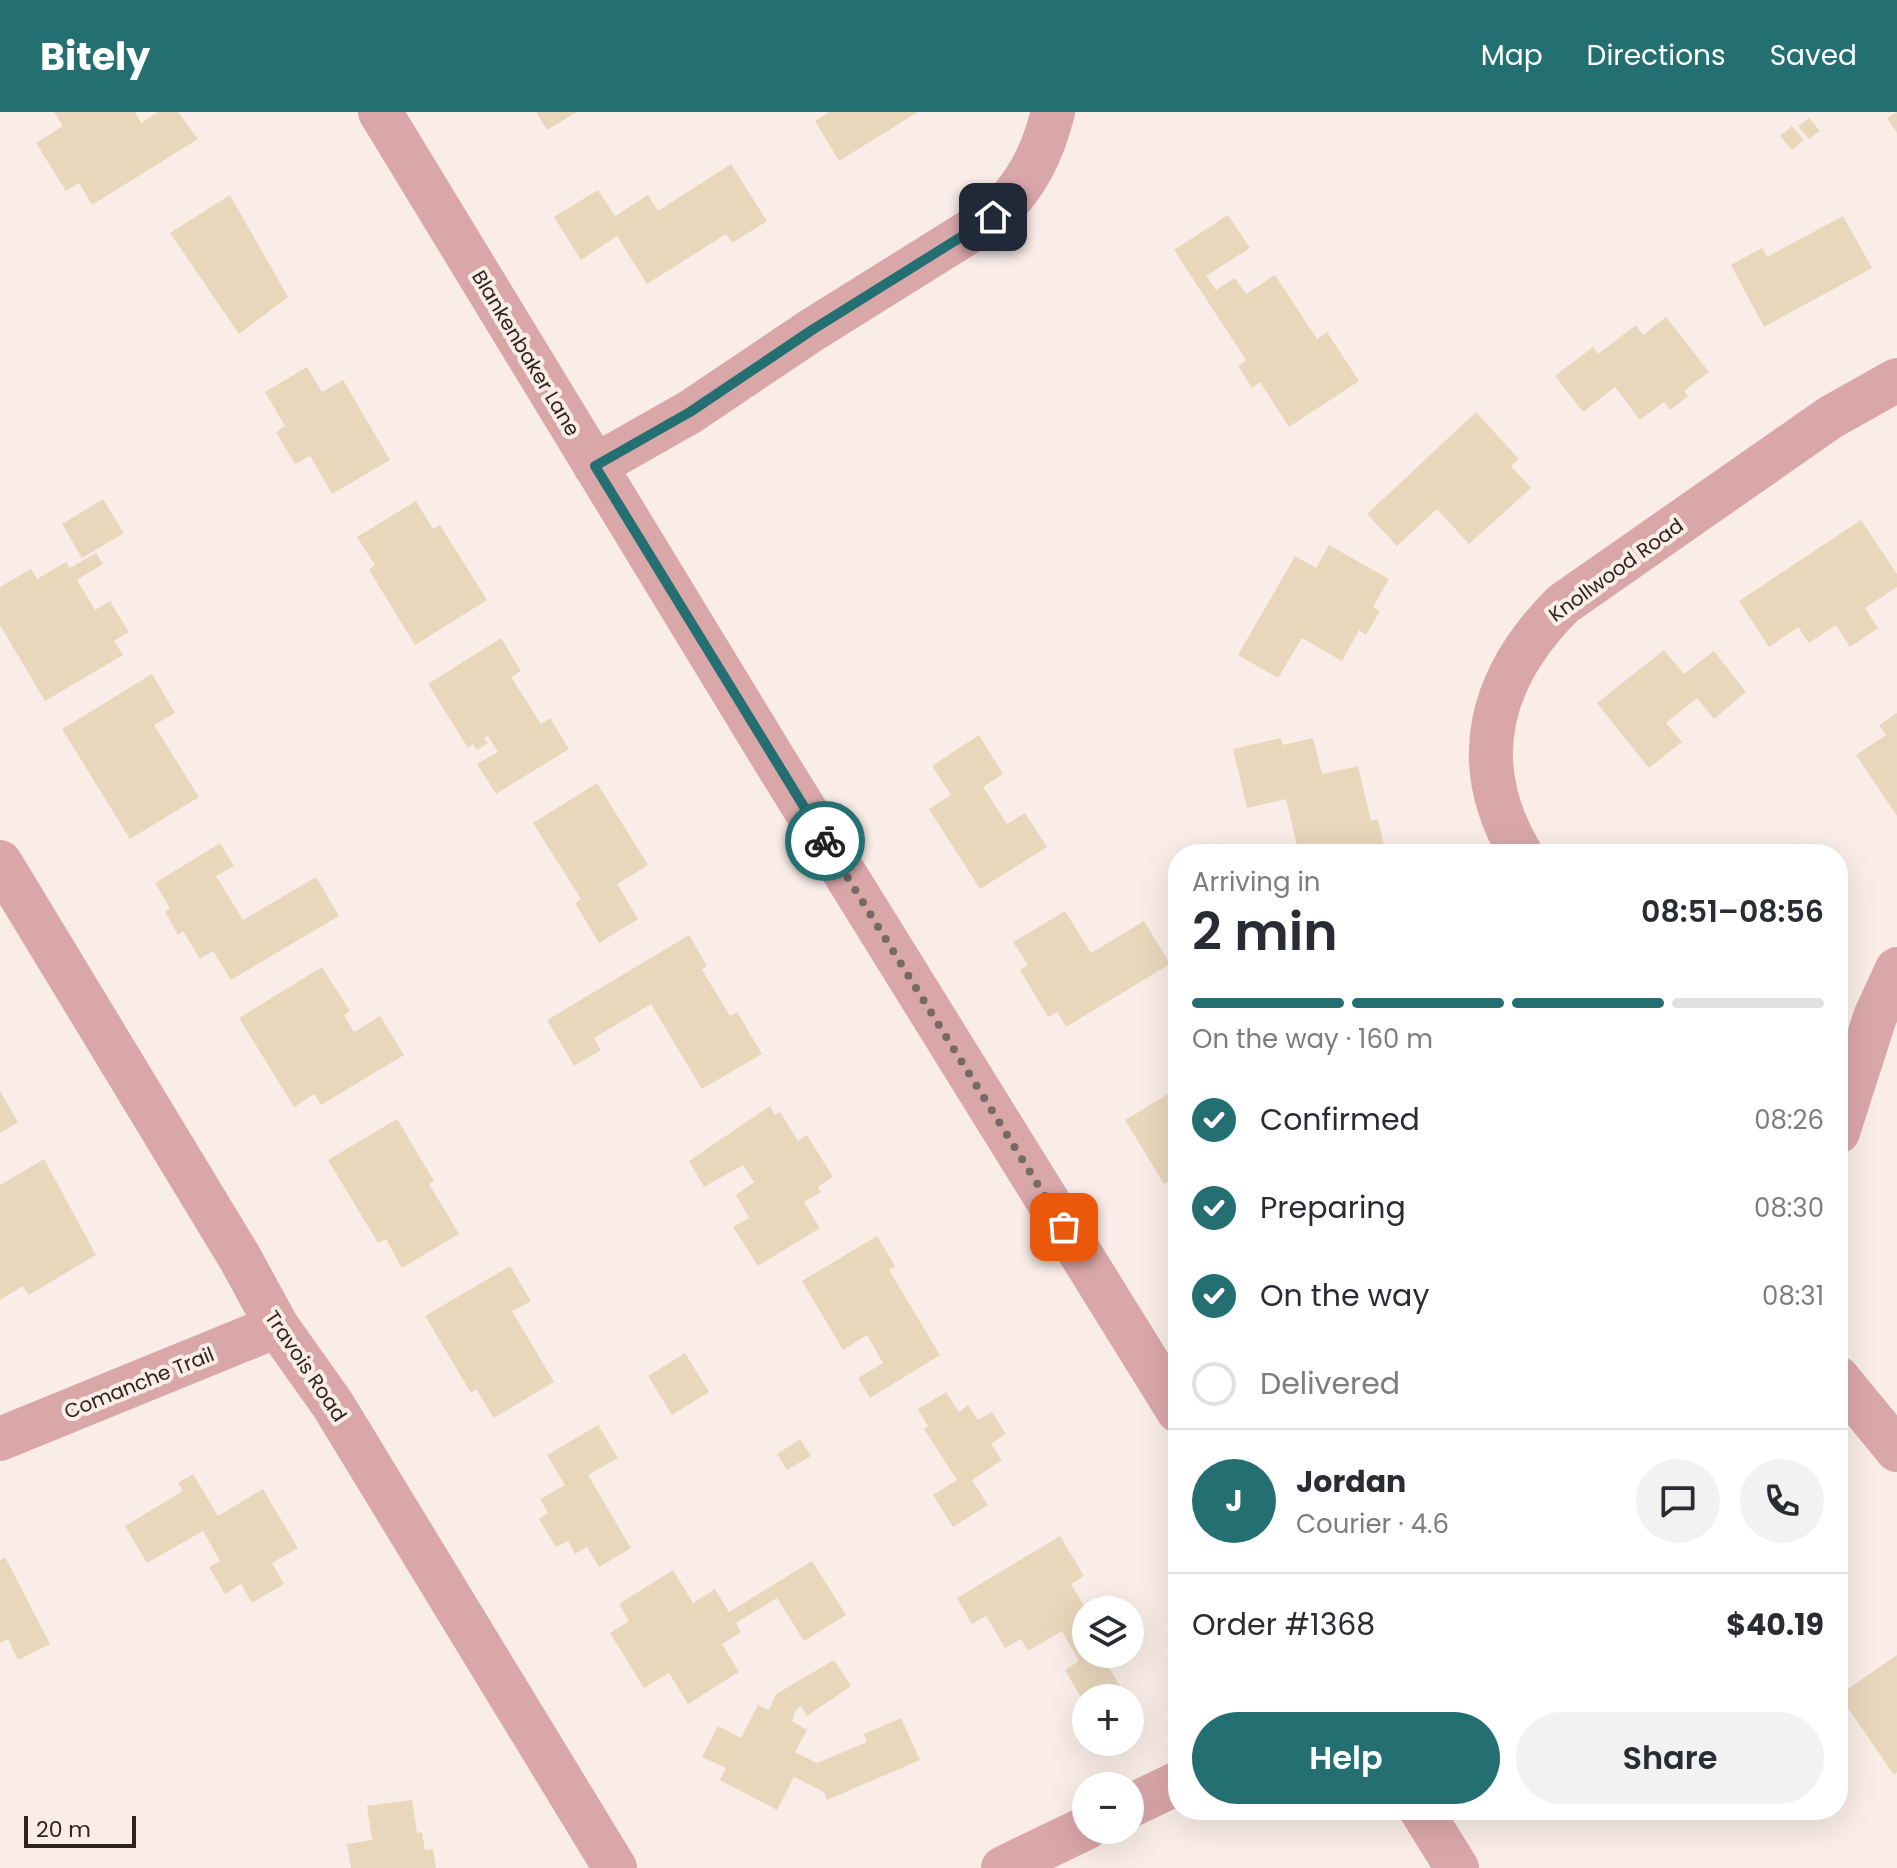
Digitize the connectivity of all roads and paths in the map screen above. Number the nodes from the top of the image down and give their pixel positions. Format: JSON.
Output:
{"nodes":[{"id":1,"x":380,"y":112,"type":"edge"},
{"id":2,"x":1053,"y":112,"type":"edge"},
{"id":3,"x":1897,"y":380,"type":"edge"},
{"id":4,"x":595,"y":466,"type":"junction"},
{"id":5,"x":1516,"y":844,"type":"edge"},
{"id":6,"x":0,"y":862,"type":"edge"},
{"id":7,"x":1897,"y":969,"type":"edge"},
{"id":8,"x":1848,"y":1101,"type":"edge"},
{"id":9,"x":277,"y":1326,"type":"junction"},
{"id":10,"x":1848,"y":1390,"type":"edge"},
{"id":11,"x":1168,"y":1395,"type":"edge"},
{"id":12,"x":0,"y":1439,"type":"edge"},
{"id":13,"x":1897,"y":1450,"type":"edge"},
{"id":14,"x":1168,"y":1788,"type":"edge"},
{"id":15,"x":1144,"y":1799,"type":"edge"},
{"id":16,"x":1427,"y":1820,"type":"edge"},
{"id":17,"x":1072,"y":1835,"type":"edge"},
{"id":18,"x":615,"y":1868,"type":"edge"},
{"id":19,"x":1003,"y":1868,"type":"edge"},
{"id":20,"x":1457,"y":1868,"type":"edge"}],
"edges":[{"from":1,"to":4,"type":"street","name":"Blankenbaker Lane"},
{"from":2,"to":4,"type":"street"},
{"from":3,"to":5,"type":"street","name":"Knollwood Road"},
{"from":4,"to":11,"type":"street","name":"Blankenbaker Lane"},
{"from":6,"to":9,"type":"street","name":"Travois Road"},
{"from":7,"to":8,"type":"street"},
{"from":9,"to":12,"type":"street","name":"Comanche Trail"},
{"from":9,"to":18,"type":"street","name":"Travois Road"},
{"from":10,"to":13,"type":"street"},
{"from":14,"to":15,"type":"street"},
{"from":16,"to":20,"type":"street"},
{"from":17,"to":19,"type":"street"}]}
